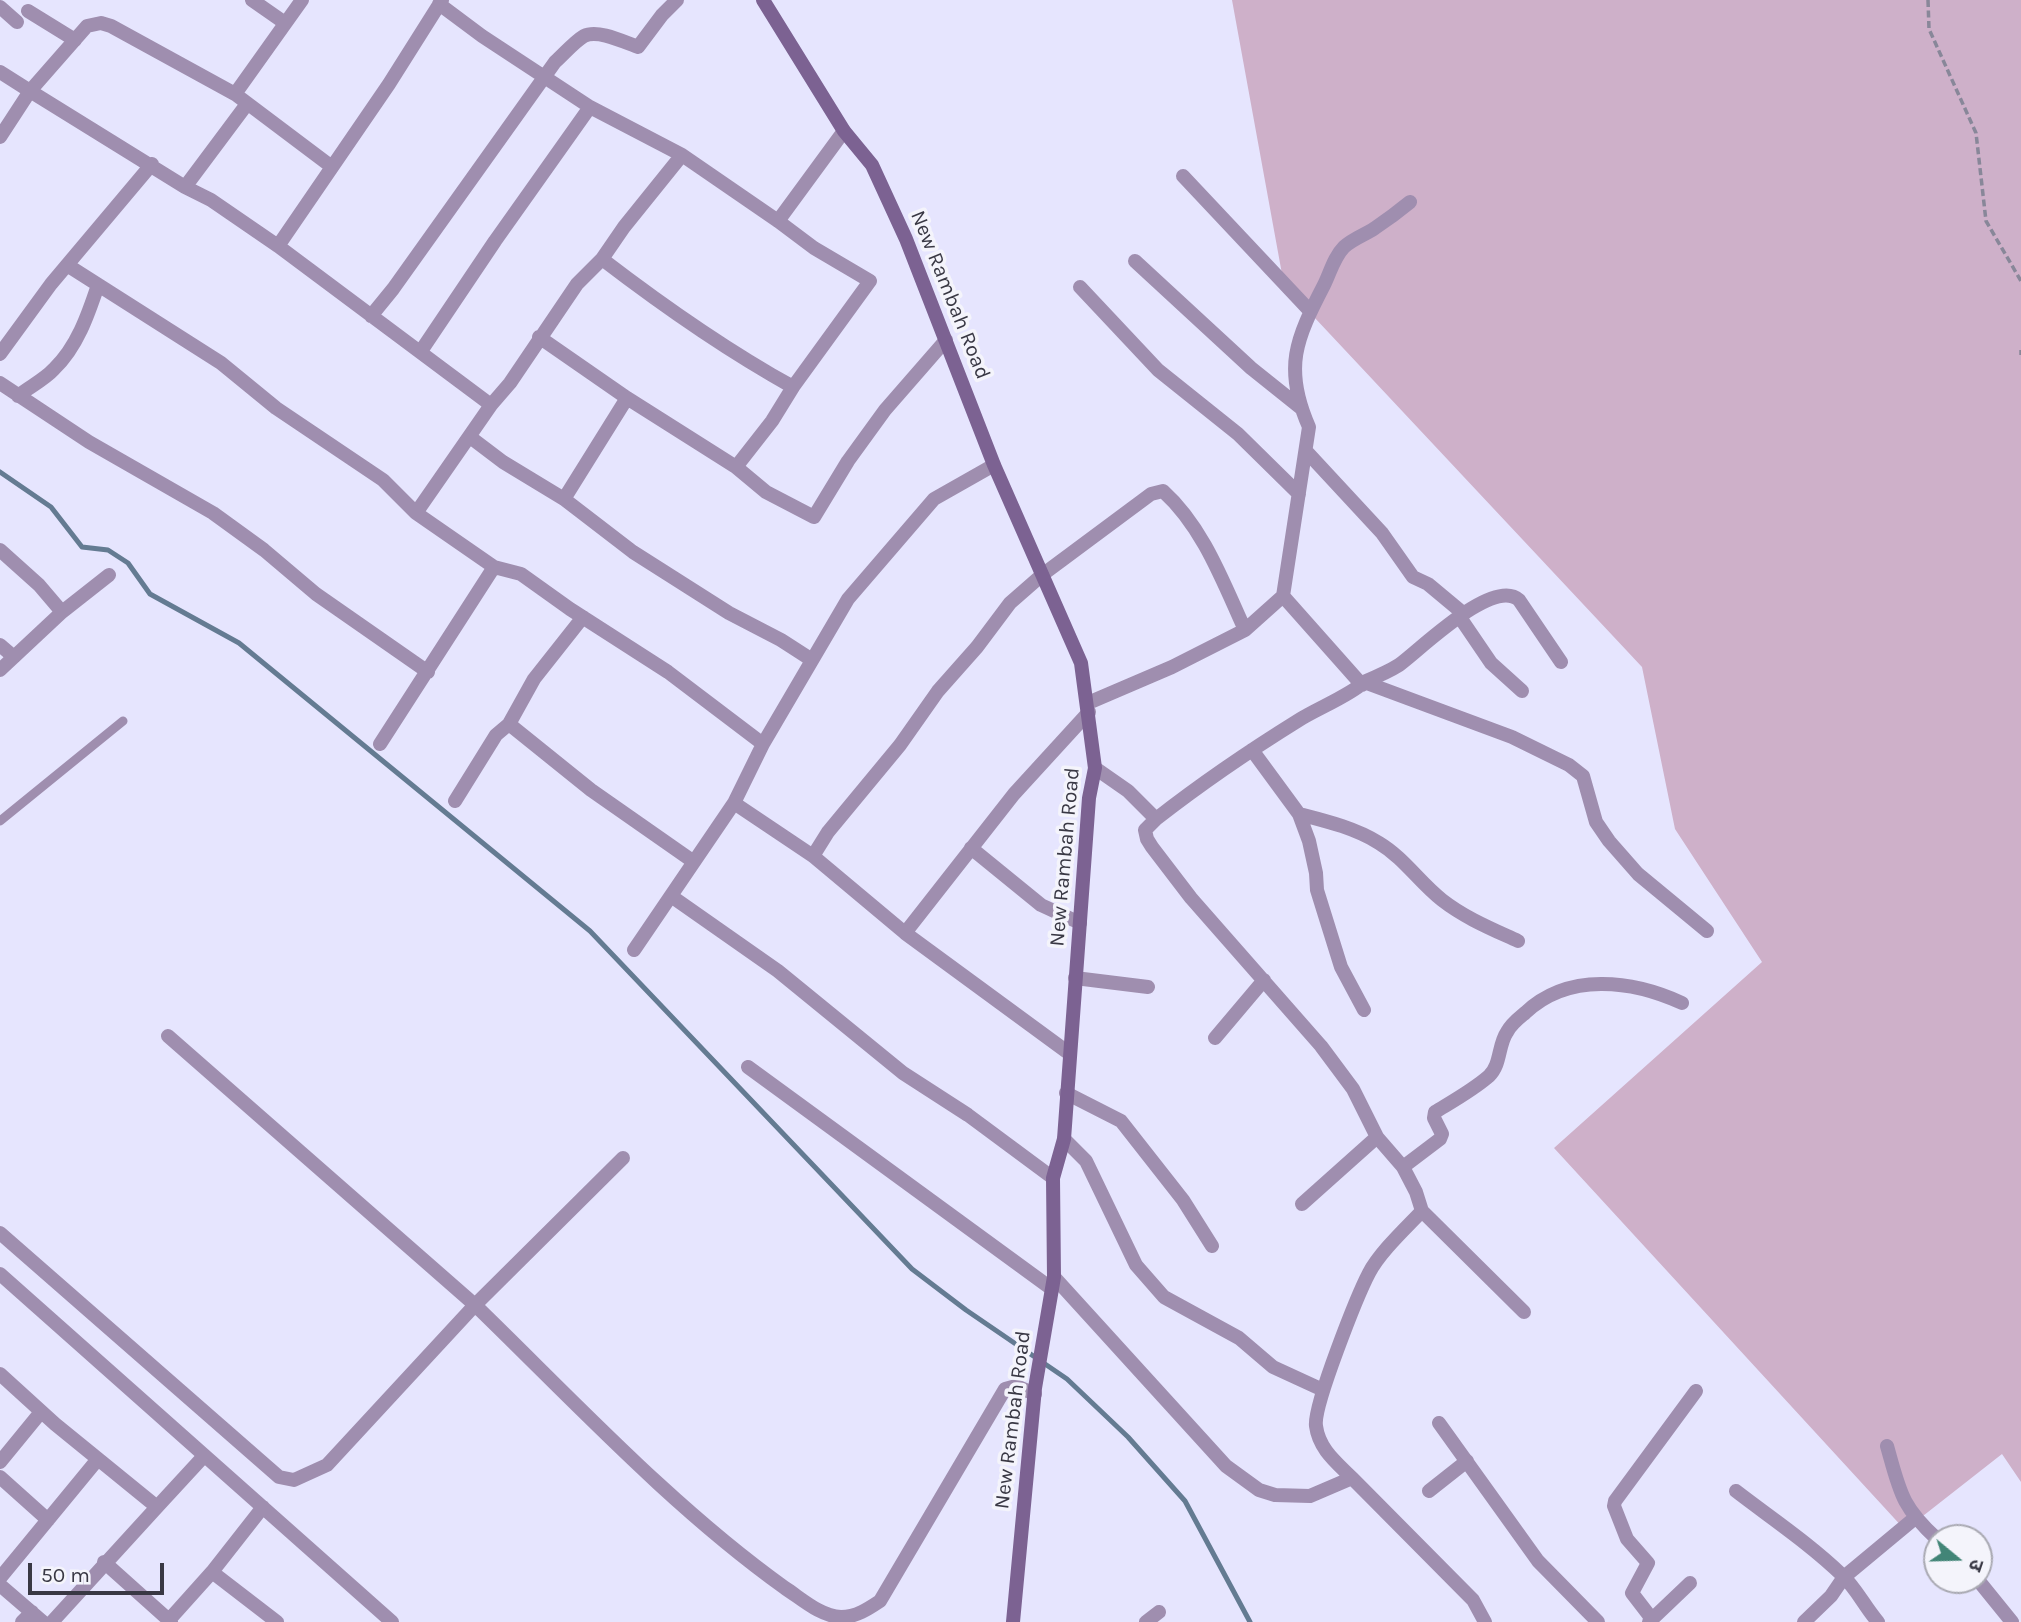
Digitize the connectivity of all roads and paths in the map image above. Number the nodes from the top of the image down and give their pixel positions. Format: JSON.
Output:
{"nodes":[{"id":1,"x":252,"y":0,"type":"edge"},
{"id":2,"x":302,"y":0,"type":"edge"},
{"id":3,"x":677,"y":0,"type":"edge"},
{"id":4,"x":763,"y":0,"type":"edge"},
{"id":5,"x":1928,"y":0,"type":"edge"},
{"id":6,"x":440,"y":2,"type":"edge"},
{"id":7,"x":0,"y":7,"type":"edge"},
{"id":8,"x":285,"y":23,"type":"junction"},
{"id":9,"x":75,"y":40,"type":"junction"},
{"id":10,"x":0,"y":72,"type":"edge"},
{"id":11,"x":544,"y":77,"type":"junction"},
{"id":12,"x":30,"y":90,"type":"junction"},
{"id":13,"x":234,"y":94,"type":"junction"},
{"id":14,"x":247,"y":104,"type":"junction"},
{"id":15,"x":590,"y":107,"type":"junction"},
{"id":16,"x":844,"y":131,"type":"junction"},
{"id":17,"x":0,"y":137,"type":"edge"},
{"id":18,"x":682,"y":155,"type":"junction"},
{"id":19,"x":152,"y":164,"type":"junction"},
{"id":20,"x":332,"y":167,"type":"junction"},
{"id":21,"x":1183,"y":176,"type":"dead end"},
{"id":22,"x":185,"y":187,"type":"junction"},
{"id":23,"x":1410,"y":202,"type":"dead end"},
{"id":24,"x":778,"y":221,"type":"junction"},
{"id":25,"x":278,"y":246,"type":"junction"},
{"id":26,"x":602,"y":259,"type":"junction"},
{"id":27,"x":1135,"y":261,"type":"dead end"},
{"id":28,"x":67,"y":265,"type":"junction"},
{"id":29,"x":2021,"y":281,"type":"edge"},
{"id":30,"x":98,"y":285,"type":"junction"},
{"id":31,"x":1080,"y":287,"type":"dead end"},
{"id":32,"x":1310,"y":311,"type":"junction"},
{"id":33,"x":372,"y":316,"type":"junction"},
{"id":34,"x":539,"y":337,"type":"junction"},
{"id":35,"x":946,"y":340,"type":"junction"},
{"id":36,"x":421,"y":351,"type":"junction"},
{"id":37,"x":0,"y":354,"type":"edge"},
{"id":38,"x":0,"y":383,"type":"edge"},
{"id":39,"x":793,"y":387,"type":"junction"},
{"id":40,"x":18,"y":396,"type":"junction"},
{"id":41,"x":627,"y":398,"type":"junction"},
{"id":42,"x":491,"y":405,"type":"junction"},
{"id":43,"x":1301,"y":408,"type":"junction"},
{"id":44,"x":470,"y":437,"type":"junction"},
{"id":45,"x":1306,"y":451,"type":"junction"},
{"id":46,"x":993,"y":465,"type":"junction"},
{"id":47,"x":736,"y":467,"type":"junction"},
{"id":48,"x":1299,"y":494,"type":"junction"},
{"id":49,"x":564,"y":499,"type":"junction"},
{"id":50,"x":416,"y":513,"type":"junction"},
{"id":51,"x":0,"y":550,"type":"edge"},
{"id":52,"x":494,"y":567,"type":"junction"},
{"id":53,"x":109,"y":575,"type":"dead end"},
{"id":54,"x":1042,"y":575,"type":"junction"},
{"id":55,"x":1283,"y":596,"type":"junction"},
{"id":56,"x":62,"y":612,"type":"junction"},
{"id":57,"x":1462,"y":615,"type":"junction"},
{"id":58,"x":583,"y":617,"type":"junction"},
{"id":59,"x":1245,"y":629,"type":"junction"},
{"id":60,"x":0,"y":645,"type":"edge"},
{"id":61,"x":14,"y":657,"type":"junction"},
{"id":62,"x":812,"y":660,"type":"junction"},
{"id":63,"x":1561,"y":662,"type":"dead end"},
{"id":64,"x":0,"y":670,"type":"edge"},
{"id":65,"x":428,"y":672,"type":"junction"},
{"id":66,"x":1363,"y":684,"type":"junction"},
{"id":67,"x":1522,"y":691,"type":"dead end"},
{"id":68,"x":1088,"y":707,"type":"junction"},
{"id":69,"x":123,"y":721,"type":"dead end"},
{"id":70,"x":509,"y":724,"type":"junction"},
{"id":71,"x":380,"y":744,"type":"dead end"},
{"id":72,"x":763,"y":744,"type":"junction"},
{"id":73,"x":1252,"y":750,"type":"junction"},
{"id":74,"x":1096,"y":768,"type":"junction"},
{"id":75,"x":455,"y":802,"type":"dead end"},
{"id":76,"x":734,"y":803,"type":"junction"},
{"id":77,"x":1298,"y":814,"type":"junction"},
{"id":78,"x":1156,"y":818,"type":"junction"},
{"id":79,"x":0,"y":821,"type":"edge"},
{"id":80,"x":971,"y":848,"type":"junction"},
{"id":81,"x":813,"y":856,"type":"junction"},
{"id":82,"x":694,"y":862,"type":"junction"},
{"id":83,"x":671,"y":896,"type":"junction"},
{"id":84,"x":1080,"y":923,"type":"junction"},
{"id":85,"x":1707,"y":931,"type":"dead end"},
{"id":86,"x":905,"y":933,"type":"junction"},
{"id":87,"x":1518,"y":940,"type":"dead end"},
{"id":88,"x":634,"y":950,"type":"dead end"},
{"id":89,"x":1075,"y":978,"type":"junction"},
{"id":90,"x":1264,"y":980,"type":"junction"},
{"id":91,"x":1148,"y":987,"type":"dead end"},
{"id":92,"x":1682,"y":1003,"type":"dead end"},
{"id":93,"x":1364,"y":1010,"type":"dead end"},
{"id":94,"x":168,"y":1036,"type":"dead end"},
{"id":95,"x":1215,"y":1038,"type":"dead end"},
{"id":96,"x":1070,"y":1054,"type":"junction"},
{"id":97,"x":748,"y":1068,"type":"dead end"},
{"id":98,"x":1066,"y":1093,"type":"junction"},
{"id":99,"x":1377,"y":1137,"type":"junction"},
{"id":100,"x":1064,"y":1139,"type":"junction"},
{"id":101,"x":623,"y":1158,"type":"dead end"},
{"id":102,"x":1403,"y":1167,"type":"junction"},
{"id":103,"x":1054,"y":1178,"type":"junction"},
{"id":104,"x":1302,"y":1205,"type":"dead end"},
{"id":105,"x":1422,"y":1210,"type":"junction"},
{"id":106,"x":0,"y":1233,"type":"edge"},
{"id":107,"x":1212,"y":1246,"type":"dead end"},
{"id":108,"x":0,"y":1274,"type":"edge"},
{"id":109,"x":1053,"y":1283,"type":"junction"},
{"id":110,"x":475,"y":1305,"type":"junction"},
{"id":111,"x":1524,"y":1312,"type":"dead end"},
{"id":112,"x":0,"y":1374,"type":"edge"},
{"id":113,"x":1323,"y":1390,"type":"junction"},
{"id":114,"x":1035,"y":1391,"type":"junction"},
{"id":115,"x":1696,"y":1391,"type":"dead end"},
{"id":116,"x":41,"y":1412,"type":"junction"},
{"id":117,"x":1439,"y":1423,"type":"dead end"},
{"id":118,"x":1887,"y":1446,"type":"dead end"},
{"id":119,"x":204,"y":1456,"type":"junction"},
{"id":120,"x":98,"y":1459,"type":"junction"},
{"id":121,"x":1466,"y":1461,"type":"junction"},
{"id":122,"x":0,"y":1462,"type":"edge"},
{"id":123,"x":0,"y":1477,"type":"edge"},
{"id":124,"x":1352,"y":1478,"type":"junction"},
{"id":125,"x":1429,"y":1491,"type":"dead end"},
{"id":126,"x":1735,"y":1491,"type":"dead end"},
{"id":127,"x":157,"y":1507,"type":"junction"},
{"id":128,"x":262,"y":1507,"type":"junction"},
{"id":129,"x":1914,"y":1518,"type":"junction"},
{"id":130,"x":48,"y":1520,"type":"junction"},
{"id":131,"x":1923,"y":1526,"type":"edge"},
{"id":132,"x":104,"y":1562,"type":"junction"},
{"id":133,"x":212,"y":1572,"type":"junction"},
{"id":134,"x":1844,"y":1577,"type":"junction"},
{"id":135,"x":0,"y":1578,"type":"edge"},
{"id":136,"x":1690,"y":1583,"type":"dead end"},
{"id":137,"x":0,"y":1585,"type":"edge"},
{"id":138,"x":1989,"y":1594,"type":"edge"},
{"id":139,"x":1159,"y":1612,"type":"dead end"},
{"id":140,"x":32,"y":1619,"type":"edge"},
{"id":141,"x":170,"y":1621,"type":"edge"},
{"id":142,"x":1651,"y":1621,"type":"edge"},
{"id":143,"x":52,"y":1622,"type":"edge"},
{"id":144,"x":277,"y":1622,"type":"edge"},
{"id":145,"x":391,"y":1622,"type":"edge"},
{"id":146,"x":1013,"y":1622,"type":"edge"},
{"id":147,"x":1146,"y":1622,"type":"edge"},
{"id":148,"x":1485,"y":1622,"type":"edge"},
{"id":149,"x":1598,"y":1622,"type":"edge"},
{"id":150,"x":1804,"y":1622,"type":"edge"},
{"id":151,"x":1878,"y":1622,"type":"edge"},
{"id":152,"x":2012,"y":1622,"type":"edge"}],
"edges":[{"from":1,"to":8,"type":"street"},
{"from":2,"to":8,"type":"street"},
{"from":3,"to":11,"type":"street"},
{"from":4,"to":16,"type":"street","name":"New Rambah Road"},
{"from":5,"to":29,"type":"path"},
{"from":6,"to":11,"type":"street"},
{"from":6,"to":20,"type":"street"},
{"from":7,"to":9,"type":"street"},
{"from":8,"to":13,"type":"street"},
{"from":9,"to":12,"type":"street"},
{"from":9,"to":13,"type":"street"},
{"from":10,"to":12,"type":"street"},
{"from":11,"to":15,"type":"street"},
{"from":11,"to":33,"type":"street"},
{"from":12,"to":17,"type":"street"},
{"from":12,"to":19,"type":"street"},
{"from":13,"to":14,"type":"street"},
{"from":14,"to":20,"type":"street"},
{"from":14,"to":22,"type":"street"},
{"from":15,"to":18,"type":"street"},
{"from":15,"to":36,"type":"street"},
{"from":16,"to":24,"type":"street"},
{"from":16,"to":35,"type":"street","name":"New Rambah Road"},
{"from":18,"to":24,"type":"street"},
{"from":18,"to":26,"type":"street"},
{"from":19,"to":22,"type":"street"},
{"from":19,"to":28,"type":"street"},
{"from":20,"to":25,"type":"street"},
{"from":21,"to":32,"type":"street"},
{"from":22,"to":25,"type":"street"},
{"from":23,"to":32,"type":"street"},
{"from":24,"to":39,"type":"street"},
{"from":25,"to":33,"type":"street"},
{"from":26,"to":34,"type":"street"},
{"from":26,"to":39,"type":"street"},
{"from":27,"to":43,"type":"street"},
{"from":28,"to":30,"type":"street"},
{"from":28,"to":37,"type":"street"},
{"from":30,"to":40,"type":"street"},
{"from":30,"to":50,"type":"street"},
{"from":31,"to":48,"type":"street"},
{"from":32,"to":43,"type":"street"},
{"from":33,"to":36,"type":"street"},
{"from":34,"to":41,"type":"street"},
{"from":34,"to":42,"type":"street"},
{"from":35,"to":46,"type":"street","name":"New Rambah Road"},
{"from":35,"to":47,"type":"street"},
{"from":36,"to":42,"type":"street"},
{"from":38,"to":40,"type":"street"},
{"from":39,"to":47,"type":"street"},
{"from":40,"to":65,"type":"street"},
{"from":41,"to":47,"type":"street"},
{"from":41,"to":49,"type":"street"},
{"from":42,"to":44,"type":"street"},
{"from":43,"to":45,"type":"street"},
{"from":44,"to":49,"type":"street"},
{"from":44,"to":50,"type":"street"},
{"from":45,"to":48,"type":"street"},
{"from":45,"to":57,"type":"street"},
{"from":46,"to":54,"type":"street","name":"New Rambah Road"},
{"from":46,"to":62,"type":"street"},
{"from":48,"to":55,"type":"street"},
{"from":49,"to":62,"type":"street"},
{"from":50,"to":52,"type":"street"},
{"from":51,"to":56,"type":"street"},
{"from":52,"to":58,"type":"street"},
{"from":52,"to":65,"type":"street"},
{"from":53,"to":56,"type":"street"},
{"from":54,"to":59,"type":"street"},
{"from":54,"to":68,"type":"street","name":"New Rambah Road"},
{"from":54,"to":81,"type":"street"},
{"from":55,"to":59,"type":"street"},
{"from":55,"to":66,"type":"street"},
{"from":56,"to":61,"type":"street"},
{"from":57,"to":63,"type":"street"},
{"from":57,"to":66,"type":"street"},
{"from":57,"to":67,"type":"street"},
{"from":58,"to":70,"type":"street"},
{"from":58,"to":72,"type":"street"},
{"from":59,"to":68,"type":"street"},
{"from":60,"to":61,"type":"street"},
{"from":61,"to":64,"type":"street"},
{"from":62,"to":72,"type":"street"},
{"from":65,"to":71,"type":"street"},
{"from":66,"to":73,"type":"street"},
{"from":66,"to":85,"type":"street"},
{"from":68,"to":74,"type":"street","name":"New Rambah Road"},
{"from":68,"to":80,"type":"street"},
{"from":69,"to":79,"type":"lane"},
{"from":70,"to":75,"type":"street"},
{"from":70,"to":82,"type":"street"},
{"from":72,"to":76,"type":"street"},
{"from":73,"to":77,"type":"street"},
{"from":73,"to":78,"type":"street"},
{"from":74,"to":78,"type":"street"},
{"from":74,"to":84,"type":"street","name":"New Rambah Road"},
{"from":76,"to":81,"type":"street"},
{"from":76,"to":82,"type":"street"},
{"from":77,"to":87,"type":"street"},
{"from":77,"to":93,"type":"street"},
{"from":78,"to":90,"type":"street"},
{"from":80,"to":84,"type":"street"},
{"from":80,"to":86,"type":"street"},
{"from":81,"to":86,"type":"street"},
{"from":82,"to":83,"type":"street"},
{"from":83,"to":88,"type":"street"},
{"from":83,"to":103,"type":"street"},
{"from":84,"to":89,"type":"street","name":"New Rambah Road"},
{"from":86,"to":96,"type":"street"},
{"from":89,"to":91,"type":"street"},
{"from":89,"to":96,"type":"street","name":"New Rambah Road"},
{"from":90,"to":95,"type":"street"},
{"from":90,"to":99,"type":"street"},
{"from":92,"to":102,"type":"street"},
{"from":94,"to":110,"type":"street"},
{"from":96,"to":98,"type":"street","name":"New Rambah Road"},
{"from":97,"to":109,"type":"street"},
{"from":98,"to":100,"type":"street","name":"New Rambah Road"},
{"from":98,"to":107,"type":"street"},
{"from":99,"to":102,"type":"street"},
{"from":99,"to":104,"type":"street"},
{"from":100,"to":103,"type":"street","name":"New Rambah Road"},
{"from":100,"to":113,"type":"street"},
{"from":101,"to":110,"type":"street"},
{"from":102,"to":105,"type":"street"},
{"from":103,"to":109,"type":"street","name":"New Rambah Road"},
{"from":105,"to":111,"type":"street"},
{"from":105,"to":113,"type":"street"},
{"from":106,"to":110,"type":"street"},
{"from":108,"to":119,"type":"street"},
{"from":109,"to":114,"type":"street","name":"New Rambah Road"},
{"from":109,"to":124,"type":"street"},
{"from":110,"to":114,"type":"street"},
{"from":112,"to":116,"type":"street"},
{"from":113,"to":124,"type":"street"},
{"from":114,"to":146,"type":"street","name":"New Rambah Road"},
{"from":115,"to":142,"type":"street"},
{"from":116,"to":120,"type":"street"},
{"from":116,"to":122,"type":"street"},
{"from":117,"to":121,"type":"street"},
{"from":118,"to":129,"type":"street"},
{"from":119,"to":127,"type":"street"},
{"from":119,"to":128,"type":"street"},
{"from":120,"to":127,"type":"street"},
{"from":120,"to":130,"type":"street"},
{"from":121,"to":125,"type":"street"},
{"from":121,"to":149,"type":"street"},
{"from":123,"to":130,"type":"street"},
{"from":124,"to":148,"type":"street"},
{"from":126,"to":134,"type":"street"},
{"from":127,"to":132,"type":"street"},
{"from":128,"to":133,"type":"street"},
{"from":128,"to":145,"type":"street"},
{"from":129,"to":131,"type":"street"},
{"from":129,"to":134,"type":"street"},
{"from":130,"to":135,"type":"street"},
{"from":132,"to":141,"type":"street"},
{"from":132,"to":143,"type":"street"},
{"from":133,"to":141,"type":"street"},
{"from":133,"to":144,"type":"street"},
{"from":134,"to":150,"type":"street"},
{"from":134,"to":151,"type":"street"},
{"from":136,"to":142,"type":"street"},
{"from":137,"to":140,"type":"street"},
{"from":138,"to":152,"type":"street"},
{"from":139,"to":147,"type":"street"}]}
